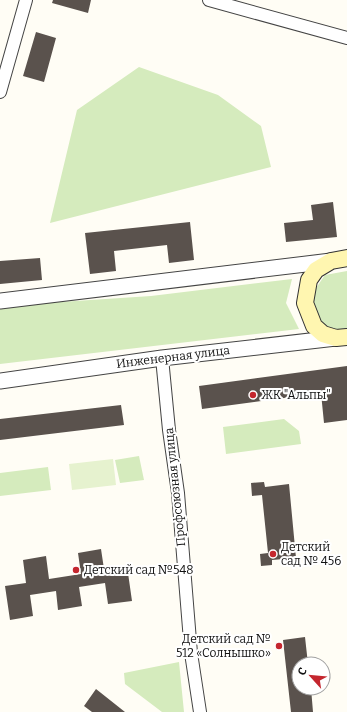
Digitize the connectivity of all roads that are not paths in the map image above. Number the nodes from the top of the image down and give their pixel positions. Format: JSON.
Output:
{"nodes":[{"id":1,"x":26,"y":0,"type":"edge"},
{"id":2,"x":209,"y":0,"type":"edge"},
{"id":3,"x":347,"y":38,"type":"edge"},
{"id":4,"x":0,"y":92,"type":"edge"},
{"id":5,"x":347,"y":258,"type":"edge"},
{"id":6,"x":330,"y":261,"type":"junction"},
{"id":7,"x":0,"y":301,"type":"edge"},
{"id":8,"x":341,"y":337,"type":"edge"},
{"id":9,"x":162,"y":358,"type":"junction"},
{"id":10,"x":0,"y":381,"type":"edge"},
{"id":11,"x":200,"y":712,"type":"edge"}],
"edges":[{"from":1,"to":4,"type":"street"},
{"from":2,"to":3,"type":"street"},
{"from":5,"to":6,"type":"main road"},
{"from":6,"to":7,"type":"street"},
{"from":6,"to":8,"type":"main road"},
{"from":8,"to":9,"type":"street","name":"Инженерная улица"},
{"from":9,"to":10,"type":"street","name":"Инженерная улица"},
{"from":9,"to":11,"type":"street","name":"Профсоюзная улица"}]}
